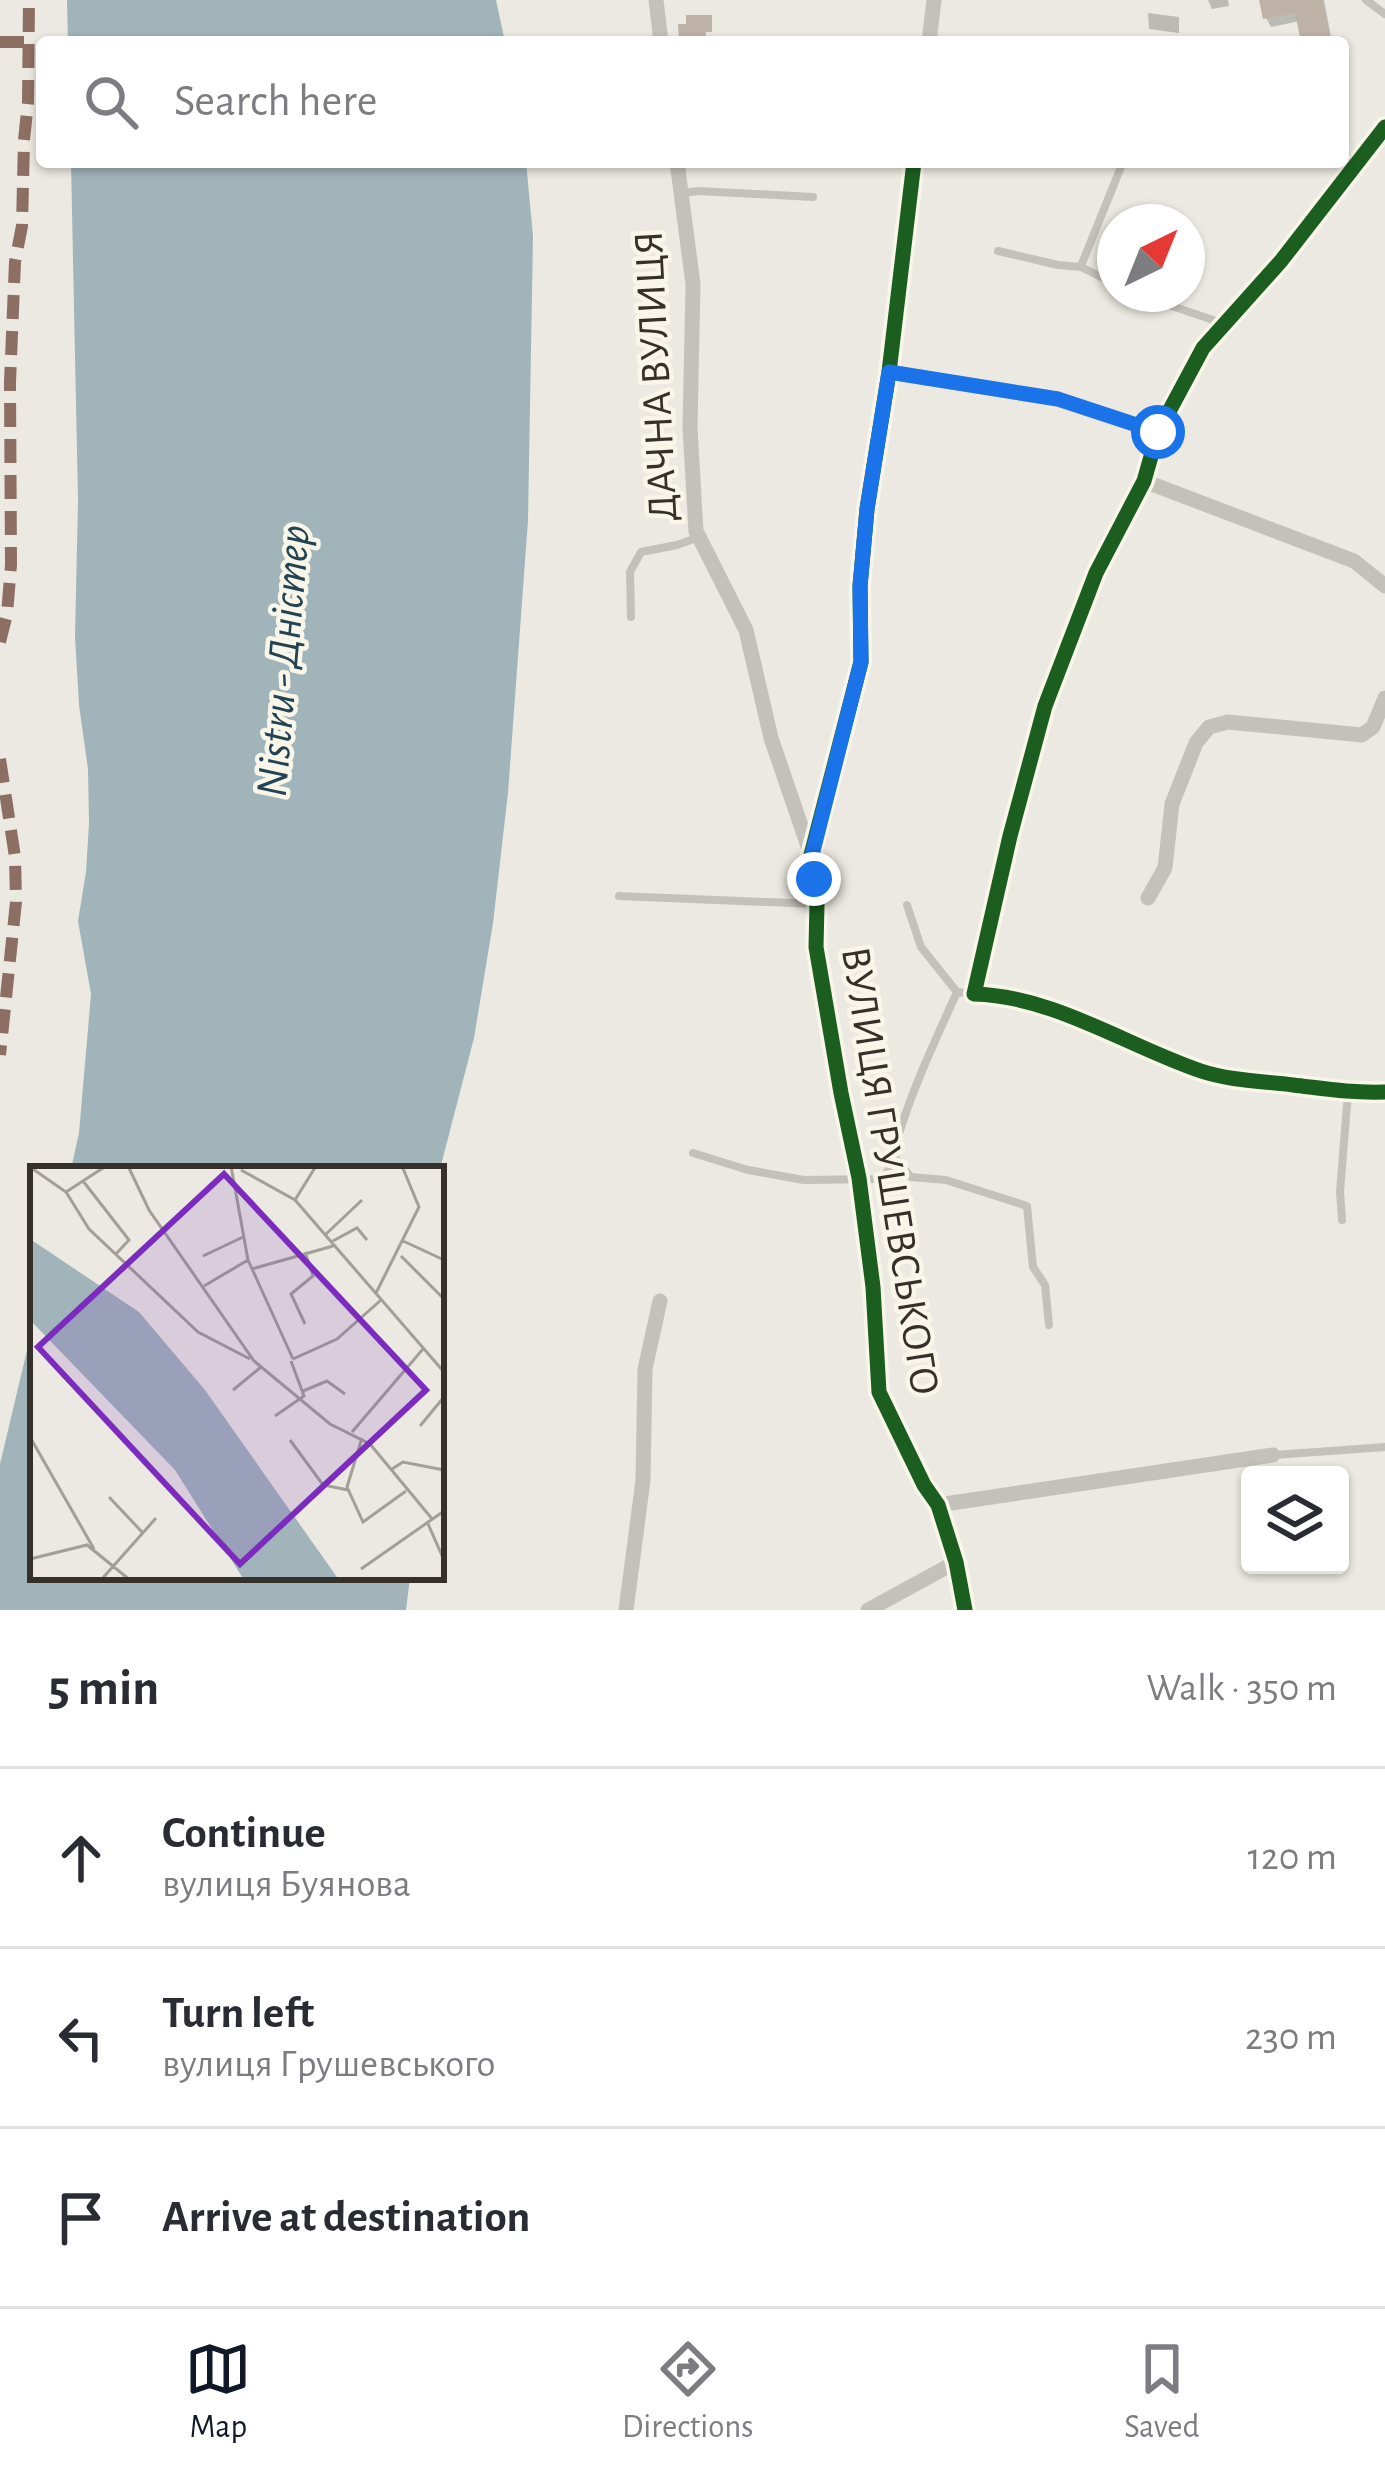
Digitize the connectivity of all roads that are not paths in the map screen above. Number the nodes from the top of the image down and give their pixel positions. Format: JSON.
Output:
{"nodes":[{"id":1,"x":656,"y":0,"type":"edge"},
{"id":2,"x":934,"y":0,"type":"edge"},
{"id":3,"x":1366,"y":0,"type":"edge"},
{"id":4,"x":1385,"y":14,"type":"edge"},
{"id":5,"x":660,"y":36,"type":"edge"},
{"id":6,"x":930,"y":36,"type":"edge"},
{"id":7,"x":1385,"y":127,"type":"edge"},
{"id":8,"x":678,"y":168,"type":"edge"},
{"id":9,"x":913,"y":168,"type":"edge"},
{"id":10,"x":1121,"y":168,"type":"edge"},
{"id":11,"x":681,"y":193,"type":"junction"},
{"id":12,"x":813,"y":197,"type":"dead end"},
{"id":13,"x":998,"y":251,"type":"dead end"},
{"id":14,"x":1081,"y":267,"type":"junction"},
{"id":15,"x":1097,"y":275,"type":"edge"},
{"id":16,"x":1191,"y":312,"type":"edge"},
{"id":17,"x":1225,"y":323,"type":"junction"},
{"id":18,"x":889,"y":372,"type":"junction"},
{"id":19,"x":1158,"y":432,"type":"junction"},
{"id":20,"x":1144,"y":482,"type":"junction"},
{"id":21,"x":699,"y":537,"type":"junction"},
{"id":22,"x":1385,"y":586,"type":"edge"},
{"id":23,"x":631,"y":617,"type":"dead end"},
{"id":24,"x":1385,"y":698,"type":"edge"},
{"id":25,"x":812,"y":855,"type":"junction"},
{"id":26,"x":620,"y":896,"type":"dead end"},
{"id":27,"x":1148,"y":898,"type":"dead end"},
{"id":28,"x":817,"y":904,"type":"junction"},
{"id":29,"x":907,"y":905,"type":"dead end"},
{"id":30,"x":966,"y":993,"type":"junction"},
{"id":31,"x":1385,"y":1092,"type":"edge"},
{"id":32,"x":1348,"y":1093,"type":"junction"},
{"id":33,"x":693,"y":1153,"type":"dead end"},
{"id":34,"x":896,"y":1159,"type":"junction"},
{"id":35,"x":859,"y":1178,"type":"junction"},
{"id":36,"x":1342,"y":1220,"type":"dead end"},
{"id":37,"x":660,"y":1301,"type":"dead end"},
{"id":38,"x":1049,"y":1324,"type":"dead end"},
{"id":39,"x":1385,"y":1447,"type":"edge"},
{"id":40,"x":1273,"y":1455,"type":"joint"},
{"id":41,"x":938,"y":1505,"type":"junction"},
{"id":42,"x":956,"y":1562,"type":"junction"},
{"id":43,"x":626,"y":1610,"type":"edge"},
{"id":44,"x":868,"y":1610,"type":"edge"},
{"id":45,"x":964,"y":1610,"type":"edge"}],
"edges":[{"from":1,"to":5,"type":"street"},
{"from":2,"to":6,"type":"street"},
{"from":3,"to":4,"type":"lane"},
{"from":7,"to":17,"type":"street"},
{"from":8,"to":11,"type":"street","name":"ДАЧНА ВУЛИЦЯ"},
{"from":9,"to":18,"type":"street","name":"ВУЛИЦЯ ГРУШЕВСЬКОГО"},
{"from":10,"to":14,"type":"lane"},
{"from":11,"to":12,"type":"lane"},
{"from":11,"to":21,"type":"street","name":"ДАЧНА ВУЛИЦЯ"},
{"from":13,"to":14,"type":"lane"},
{"from":14,"to":15,"type":"lane"},
{"from":16,"to":17,"type":"lane"},
{"from":17,"to":19,"type":"street"},
{"from":18,"to":19,"type":"street"},
{"from":18,"to":25,"type":"street","name":"ВУЛИЦЯ ГРУШЕВСЬКОГО"},
{"from":19,"to":20,"type":"street"},
{"from":20,"to":22,"type":"street"},
{"from":20,"to":30,"type":"street"},
{"from":21,"to":23,"type":"lane"},
{"from":21,"to":25,"type":"street","name":"ДАЧНА ВУЛИЦЯ"},
{"from":24,"to":27,"type":"street"},
{"from":25,"to":28,"type":"street","name":"ВУЛИЦЯ ГРУШЕВСЬКОГО"},
{"from":26,"to":28,"type":"lane","name":"ВУЛИЦЯ ГРУШЕВСЬКОГО"},
{"from":28,"to":35,"type":"street","name":"ВУЛИЦЯ ГРУШЕВСЬКОГО"},
{"from":29,"to":30,"type":"lane"},
{"from":30,"to":32,"type":"street"},
{"from":30,"to":34,"type":"lane","name":"ВУЛИЦЯ ГРУШЕВСЬКОГО"},
{"from":31,"to":32,"type":"street"},
{"from":32,"to":36,"type":"lane"},
{"from":33,"to":35,"type":"lane"},
{"from":34,"to":35,"type":"lane","name":"ВУЛИЦЯ ГРУШЕВСЬКОГО"},
{"from":34,"to":38,"type":"lane","name":"ВУЛИЦЯ ГРУШЕВСЬКОГО"},
{"from":35,"to":41,"type":"street","name":"ВУЛИЦЯ ГРУШЕВСЬКОГО"},
{"from":37,"to":43,"type":"street"},
{"from":39,"to":40,"type":"lane"},
{"from":40,"to":41,"type":"street"},
{"from":41,"to":42,"type":"street","name":"ВУЛИЦЯ ГРУШЕВСЬКОГО"},
{"from":42,"to":44,"type":"street"},
{"from":42,"to":45,"type":"street","name":"ВУЛИЦЯ ГРУШЕВСЬКОГО"}]}
